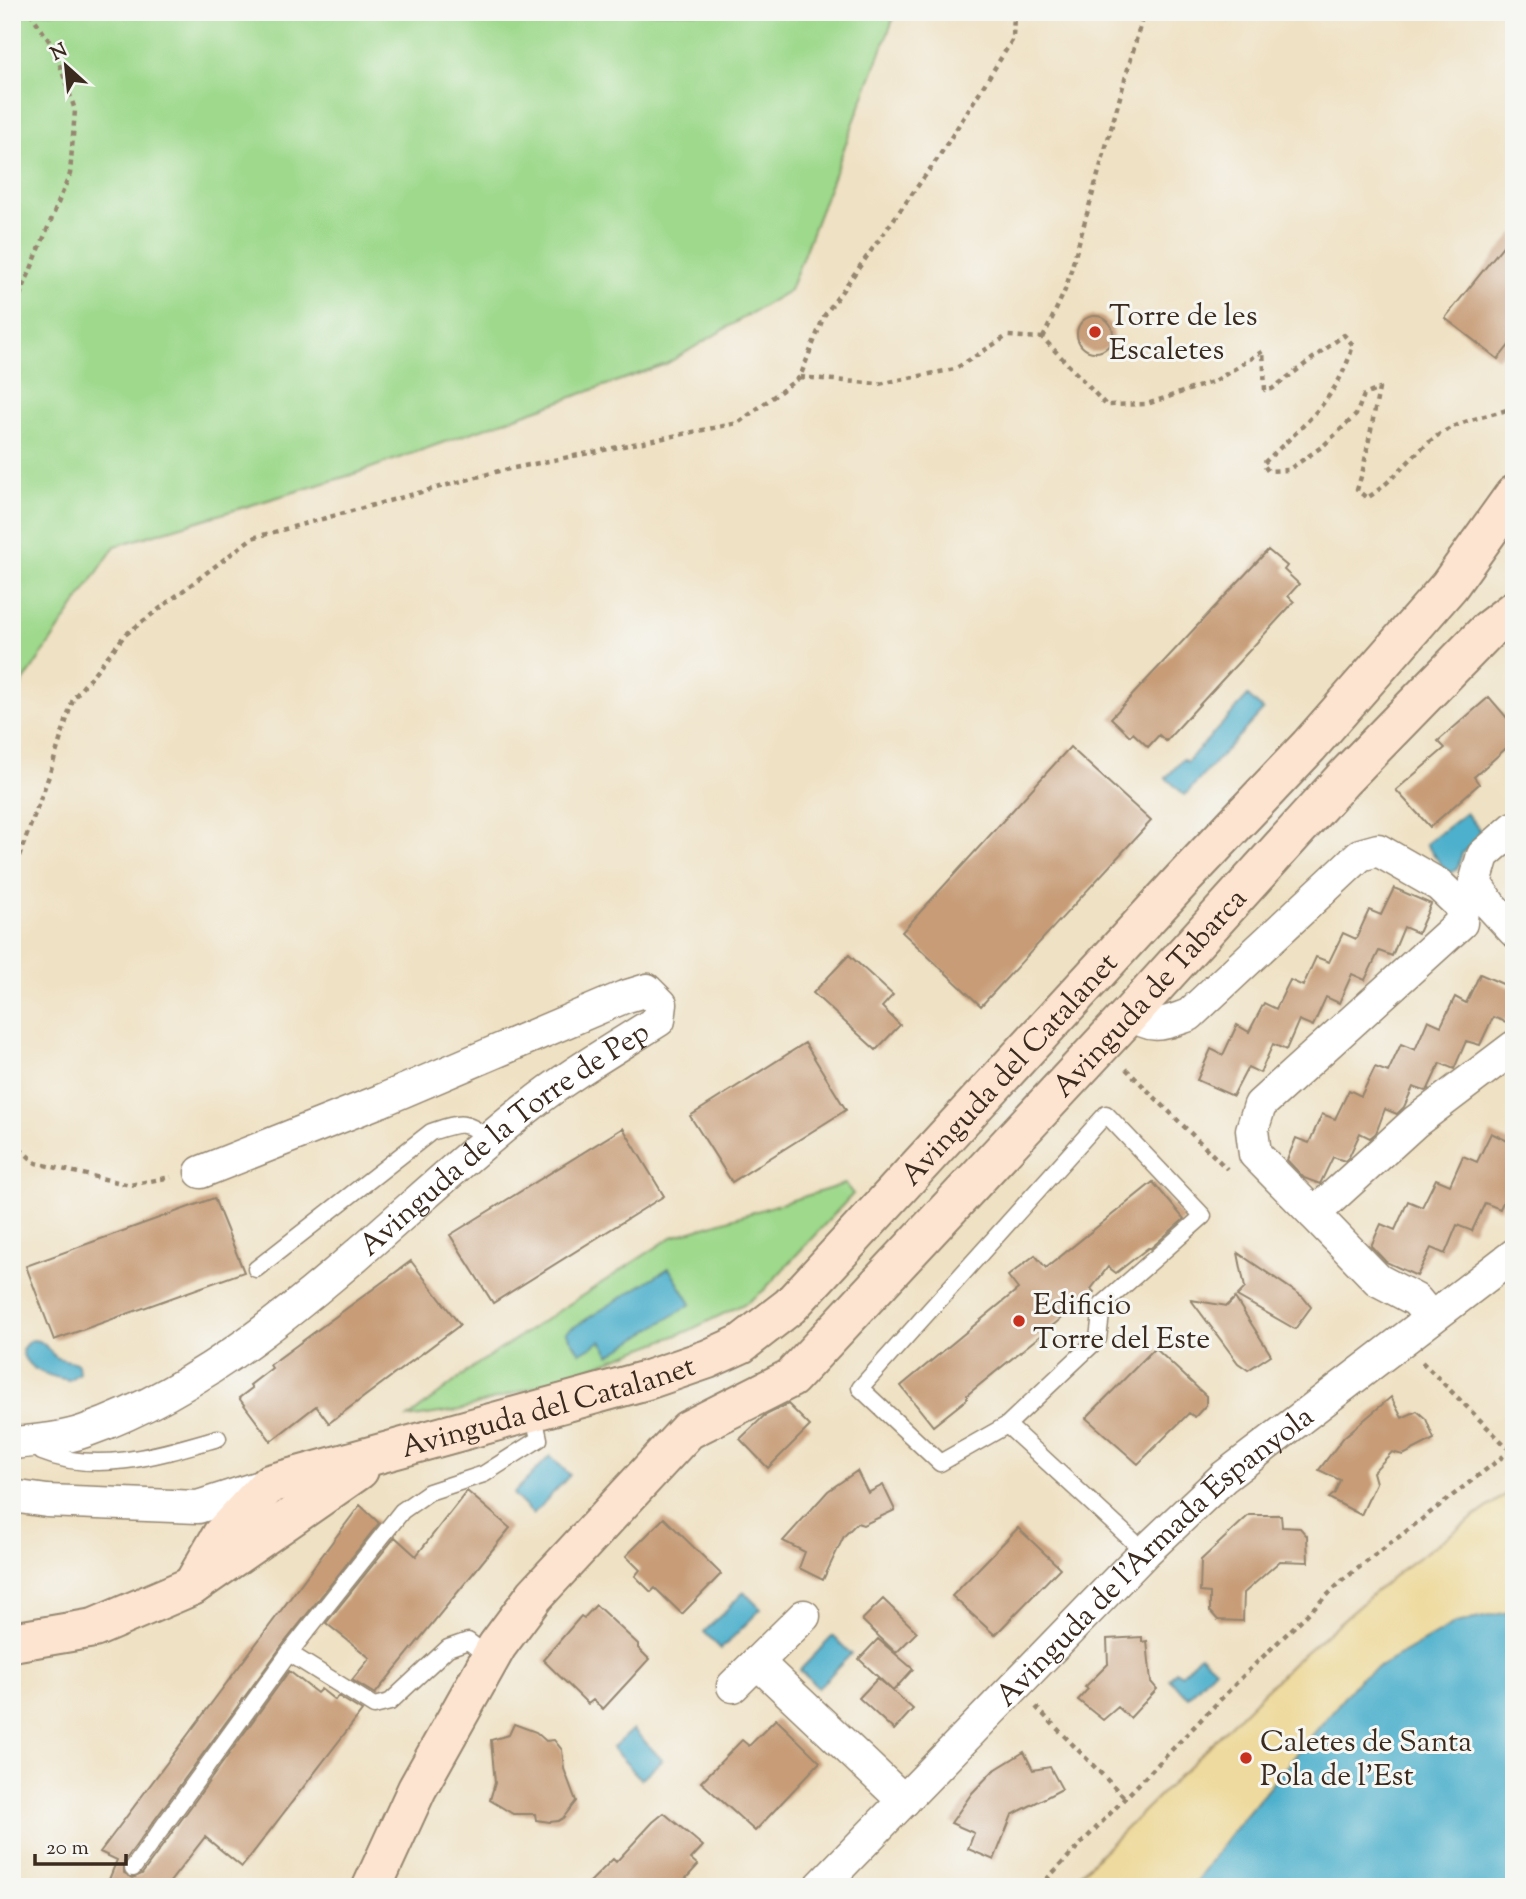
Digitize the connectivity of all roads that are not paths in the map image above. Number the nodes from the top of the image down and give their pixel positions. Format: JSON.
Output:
{"nodes":[{"id":1,"x":1514,"y":495,"type":"edge"},
{"id":2,"x":1514,"y":610,"type":"edge"},
{"id":3,"x":1514,"y":828,"type":"edge"},
{"id":4,"x":1514,"y":931,"type":"edge"},
{"id":5,"x":1131,"y":1013,"type":"junction"},
{"id":6,"x":1514,"y":1047,"type":"edge"},
{"id":7,"x":488,"y":1139,"type":"junction"},
{"id":8,"x":201,"y":1172,"type":"road end"},
{"id":9,"x":1314,"y":1214,"type":"junction"},
{"id":10,"x":1514,"y":1255,"type":"edge"},
{"id":11,"x":256,"y":1269,"type":"dead end"},
{"id":12,"x":1432,"y":1318,"type":"junction"},
{"id":13,"x":791,"y":1378,"type":"joint"},
{"id":14,"x":533,"y":1412,"type":"junction"},
{"id":15,"x":1007,"y":1425,"type":"junction"},
{"id":16,"x":218,"y":1437,"type":"dead end"},
{"id":17,"x":26,"y":1442,"type":"edge"},
{"id":18,"x":380,"y":1455,"type":"junction"},
{"id":19,"x":269,"y":1484,"type":"junction"},
{"id":20,"x":12,"y":1496,"type":"edge"},
{"id":21,"x":1145,"y":1552,"type":"junction"},
{"id":22,"x":192,"y":1586,"type":"junction"},
{"id":23,"x":804,"y":1616,"type":"dead end"},
{"id":24,"x":12,"y":1642,"type":"edge"},
{"id":25,"x":494,"y":1652,"type":"junction"},
{"id":26,"x":289,"y":1653,"type":"junction"},
{"id":27,"x":757,"y":1662,"type":"junction"},
{"id":28,"x":733,"y":1686,"type":"dead end"},
{"id":29,"x":904,"y":1801,"type":"junction"},
{"id":30,"x":133,"y":1868,"type":"dead end"},
{"id":31,"x":372,"y":1887,"type":"edge"},
{"id":32,"x":820,"y":1887,"type":"edge"}],
"edges":[{"from":1,"to":14,"type":"main road","name":"Avinguda del Catalanet"},
{"from":2,"to":5,"type":"main road","name":"Avinguda de Tabarca"},
{"from":3,"to":4,"type":"street"},
{"from":5,"to":9,"type":"street"},
{"from":5,"to":13,"type":"main road","name":"Avinguda de Tabarca"},
{"from":6,"to":9,"type":"street"},
{"from":7,"to":8,"type":"street","name":"Avinguda de la Torre de Pep"},
{"from":7,"to":11,"type":"lane"},
{"from":7,"to":17,"type":"street","name":"Avinguda de la Torre de Pep"},
{"from":9,"to":12,"type":"street"},
{"from":10,"to":12,"type":"street","name":"Avinguda de l'Armada Espanyola"},
{"from":12,"to":21,"type":"street","name":"Avinguda de l'Armada Espanyola"},
{"from":13,"to":25,"type":"main road","name":"Avinguda del Catalanet"},
{"from":14,"to":18,"type":"main road","name":"Avinguda del Catalanet"},
{"from":14,"to":26,"type":"lane"},
{"from":15,"to":15,"type":"lane"},
{"from":15,"to":21,"type":"lane"},
{"from":16,"to":17,"type":"lane"},
{"from":18,"to":19,"type":"main road","name":"Avinguda del Catalanet"},
{"from":18,"to":22,"type":"main road","name":"Avinguda del Catalanet"},
{"from":19,"to":20,"type":"street"},
{"from":19,"to":22,"type":"main road"},
{"from":21,"to":29,"type":"street","name":"Avinguda de l'Armada Espanyola"},
{"from":22,"to":24,"type":"main road","name":"Avinguda del Catalanet"},
{"from":23,"to":27,"type":"street"},
{"from":25,"to":26,"type":"lane"},
{"from":25,"to":31,"type":"main road","name":"Avinguda del Catalanet"},
{"from":26,"to":30,"type":"lane"},
{"from":27,"to":28,"type":"street"},
{"from":27,"to":29,"type":"street"},
{"from":29,"to":32,"type":"street","name":"Avinguda de l'Armada Espanyola"}]}
